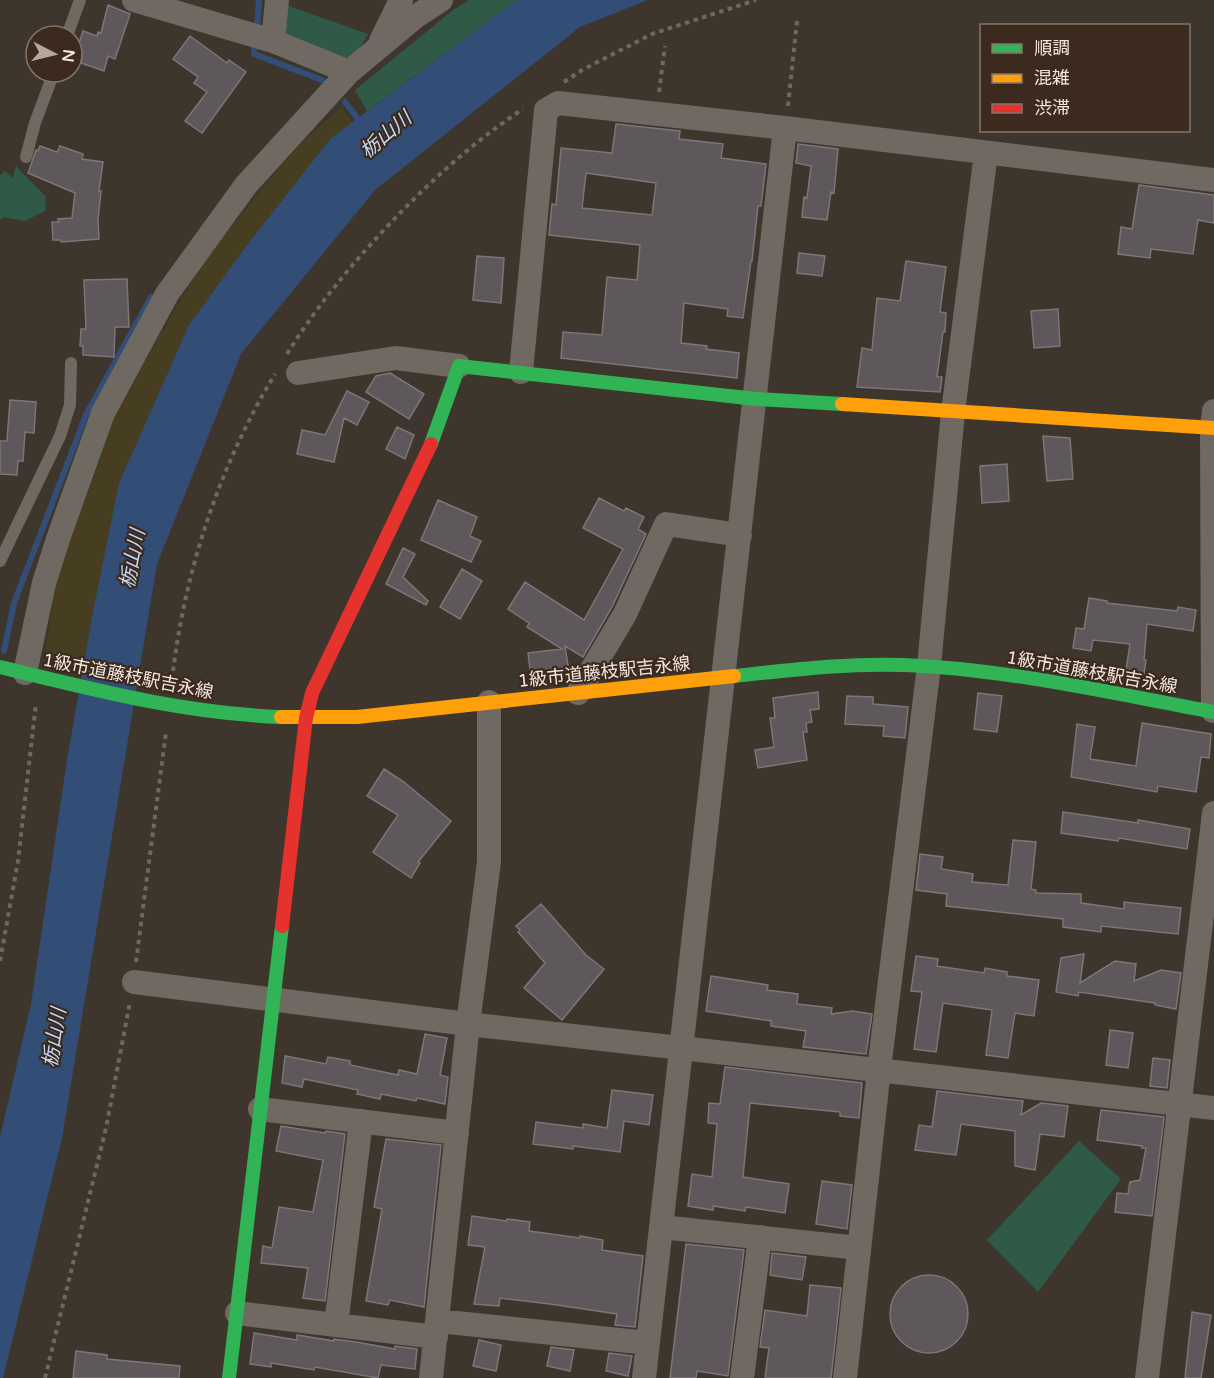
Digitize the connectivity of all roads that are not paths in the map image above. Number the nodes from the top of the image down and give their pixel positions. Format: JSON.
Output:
{"nodes":[{"id":1,"x":80,"y":0,"type":"edge"},
{"id":2,"x":134,"y":0,"type":"edge"},
{"id":3,"x":277,"y":0,"type":"edge"},
{"id":4,"x":401,"y":0,"type":"edge"},
{"id":5,"x":441,"y":0,"type":"edge"},
{"id":6,"x":71,"y":24,"type":"edge"},
{"id":7,"x":273,"y":41,"type":"junction"},
{"id":8,"x":378,"y":47,"type":"junction"},
{"id":9,"x":349,"y":72,"type":"junction"},
{"id":10,"x":49,"y":84,"type":"edge"},
{"id":11,"x":785,"y":128,"type":"junction"},
{"id":12,"x":986,"y":153,"type":"junction"},
{"id":13,"x":26,"y":157,"type":"dead end"},
{"id":14,"x":1214,"y":180,"type":"edge"},
{"id":15,"x":71,"y":363,"type":"dead end"},
{"id":16,"x":288,"y":365,"type":"road end"},
{"id":17,"x":459,"y":366,"type":"junction"},
{"id":18,"x":521,"y":372,"type":"junction"},
{"id":19,"x":756,"y":399,"type":"junction"},
{"id":20,"x":953,"y":412,"type":"junction"},
{"id":21,"x":1213,"y":422,"type":"edge"},
{"id":22,"x":740,"y":535,"type":"junction"},
{"id":23,"x":0,"y":561,"type":"edge"},
{"id":24,"x":929,"y":666,"type":"junction"},
{"id":25,"x":0,"y":667,"type":"edge"},
{"id":26,"x":32,"y":675,"type":"junction"},
{"id":27,"x":724,"y":676,"type":"junction"},
{"id":28,"x":578,"y":693,"type":"junction"},
{"id":29,"x":489,"y":702,"type":"junction"},
{"id":30,"x":1213,"y":712,"type":"edge"},
{"id":31,"x":306,"y":718,"type":"junction"},
{"id":32,"x":1214,"y":813,"type":"edge"},
{"id":33,"x":134,"y":982,"type":"road end"},
{"id":34,"x":273,"y":1001,"type":"junction"},
{"id":35,"x":468,"y":1024,"type":"junction"},
{"id":36,"x":681,"y":1047,"type":"junction"},
{"id":37,"x":879,"y":1069,"type":"junction"},
{"id":38,"x":1179,"y":1103,"type":"junction"},
{"id":39,"x":1214,"y":1108,"type":"edge"},
{"id":40,"x":260,"y":1109,"type":"junction"},
{"id":41,"x":361,"y":1121,"type":"junction"},
{"id":42,"x":457,"y":1132,"type":"junction"},
{"id":43,"x":661,"y":1227,"type":"junction"},
{"id":44,"x":760,"y":1237,"type":"junction"},
{"id":45,"x":859,"y":1248,"type":"junction"},
{"id":46,"x":237,"y":1313,"type":"junction"},
{"id":47,"x":336,"y":1325,"type":"junction"},
{"id":48,"x":437,"y":1329,"type":"junction"},
{"id":49,"x":648,"y":1343,"type":"junction"},
{"id":50,"x":229,"y":1378,"type":"edge"},
{"id":51,"x":431,"y":1378,"type":"edge"},
{"id":52,"x":644,"y":1378,"type":"edge"},
{"id":53,"x":742,"y":1378,"type":"edge"},
{"id":54,"x":845,"y":1378,"type":"edge"},
{"id":55,"x":1147,"y":1378,"type":"edge"}],
"edges":[{"from":1,"to":6,"type":"lane"},
{"from":2,"to":7,"type":"street"},
{"from":3,"to":7,"type":"street"},
{"from":4,"to":8,"type":"street"},
{"from":5,"to":8,"type":"street"},
{"from":7,"to":9,"type":"street"},
{"from":8,"to":9,"type":"street"},
{"from":9,"to":26,"type":"street"},
{"from":10,"to":13,"type":"lane"},
{"from":11,"to":12,"type":"street"},
{"from":11,"to":18,"type":"street"},
{"from":11,"to":19,"type":"street"},
{"from":12,"to":14,"type":"street"},
{"from":12,"to":20,"type":"street"},
{"from":15,"to":23,"type":"lane"},
{"from":16,"to":17,"type":"street"},
{"from":17,"to":18,"type":"street"},
{"from":17,"to":31,"type":"street"},
{"from":18,"to":19,"type":"street"},
{"from":19,"to":20,"type":"street"},
{"from":19,"to":22,"type":"street"},
{"from":20,"to":21,"type":"street"},
{"from":20,"to":24,"type":"street"},
{"from":21,"to":30,"type":"street"},
{"from":22,"to":27,"type":"street"},
{"from":22,"to":28,"type":"street"},
{"from":24,"to":27,"type":"street","name":"1級市道藤枝駅吉永線"},
{"from":24,"to":30,"type":"street","name":"1級市道藤枝駅吉永線"},
{"from":24,"to":37,"type":"street"},
{"from":25,"to":26,"type":"street","name":"1級市道藤枝駅吉永線"},
{"from":26,"to":31,"type":"street","name":"1級市道藤枝駅吉永線"},
{"from":27,"to":28,"type":"street","name":"1級市道藤枝駅吉永線"},
{"from":27,"to":36,"type":"street"},
{"from":28,"to":29,"type":"street","name":"1級市道藤枝駅吉永線"},
{"from":29,"to":31,"type":"street","name":"1級市道藤枝駅吉永線"},
{"from":29,"to":35,"type":"street"},
{"from":31,"to":34,"type":"street"},
{"from":32,"to":38,"type":"street"},
{"from":33,"to":34,"type":"street"},
{"from":34,"to":35,"type":"street"},
{"from":34,"to":40,"type":"street"},
{"from":35,"to":36,"type":"street"},
{"from":35,"to":42,"type":"street"},
{"from":36,"to":37,"type":"street"},
{"from":36,"to":43,"type":"street"},
{"from":37,"to":38,"type":"street"},
{"from":37,"to":45,"type":"street"},
{"from":38,"to":39,"type":"street"},
{"from":38,"to":55,"type":"street"},
{"from":40,"to":41,"type":"street"},
{"from":40,"to":46,"type":"street"},
{"from":41,"to":42,"type":"street"},
{"from":41,"to":47,"type":"street"},
{"from":42,"to":48,"type":"street"},
{"from":43,"to":44,"type":"street"},
{"from":43,"to":49,"type":"street"},
{"from":44,"to":45,"type":"street"},
{"from":44,"to":53,"type":"street"},
{"from":45,"to":54,"type":"street"},
{"from":46,"to":47,"type":"street"},
{"from":46,"to":50,"type":"street"},
{"from":47,"to":48,"type":"street"},
{"from":48,"to":49,"type":"street"},
{"from":48,"to":51,"type":"street"},
{"from":49,"to":52,"type":"street"}]}
